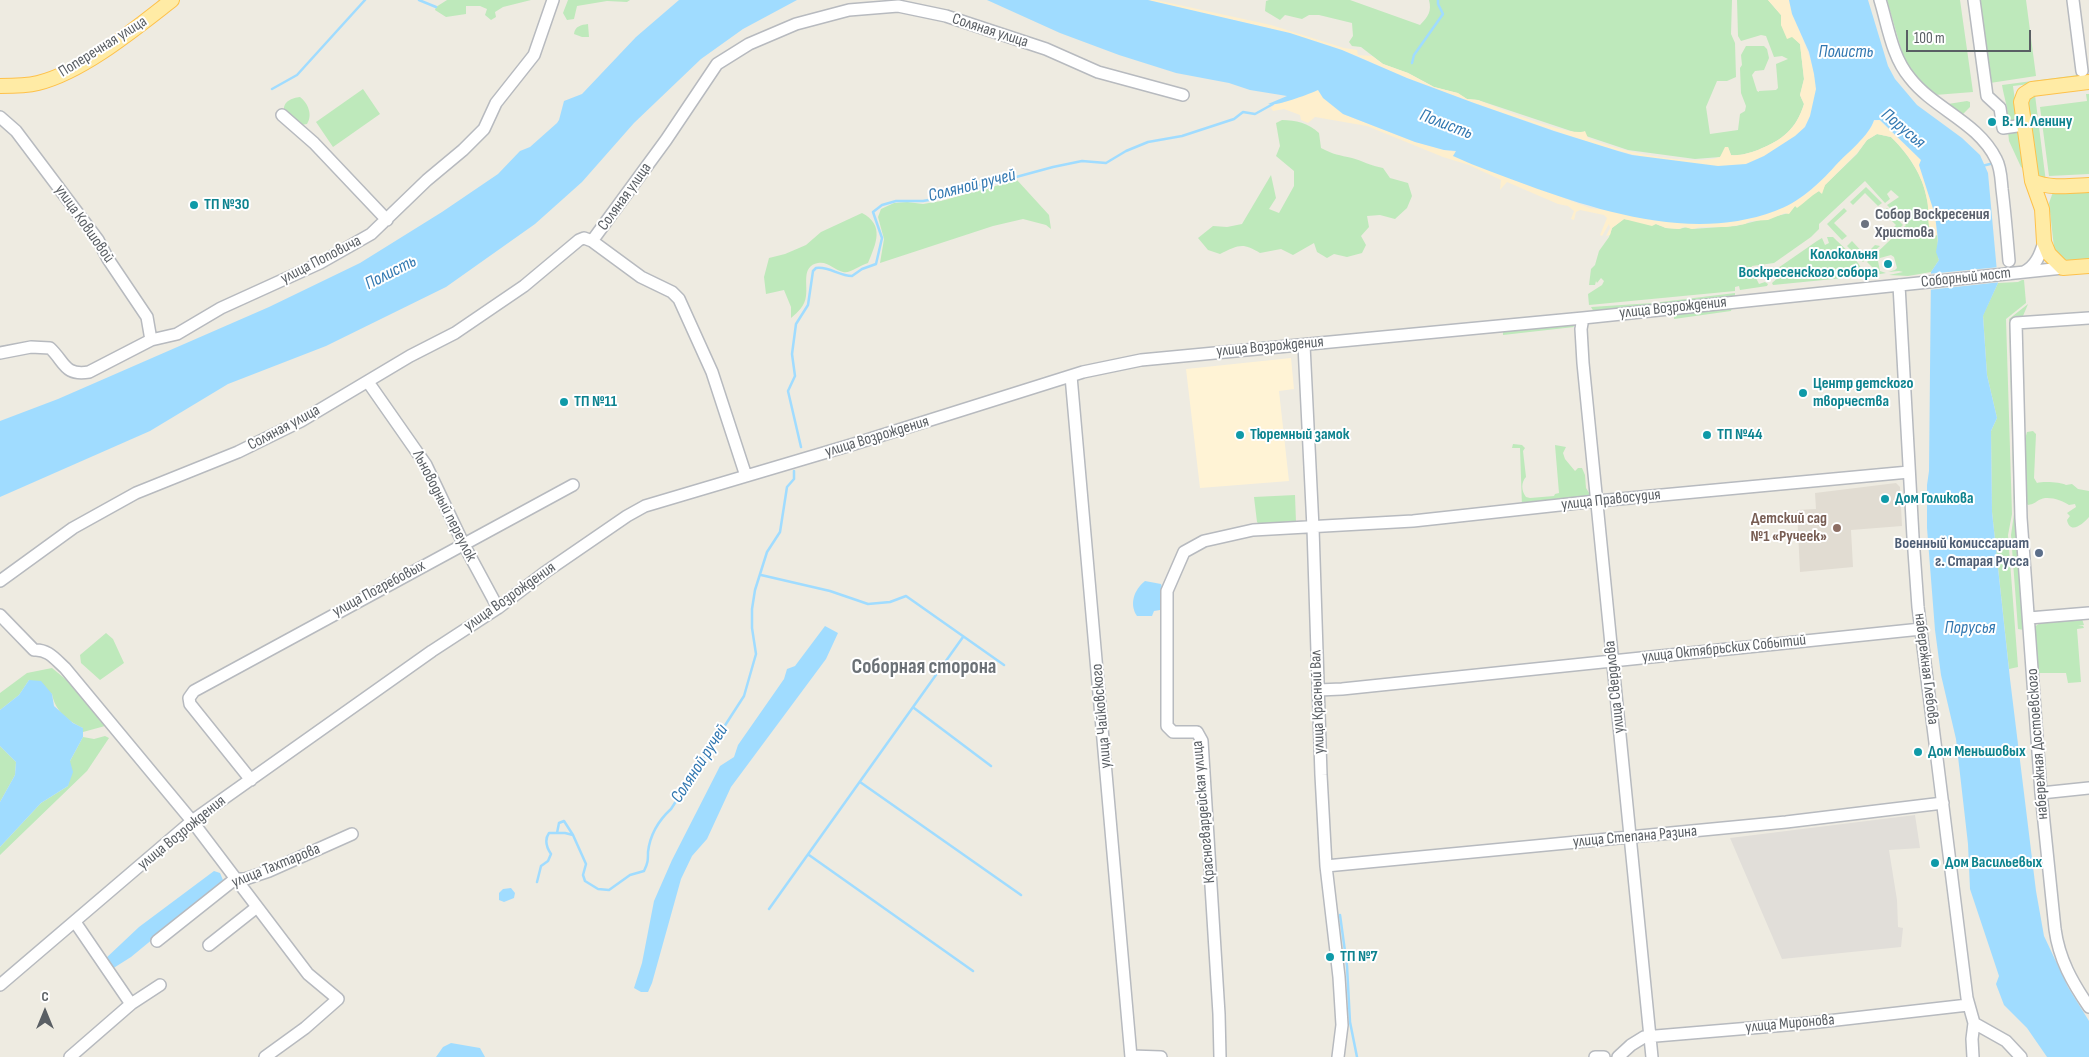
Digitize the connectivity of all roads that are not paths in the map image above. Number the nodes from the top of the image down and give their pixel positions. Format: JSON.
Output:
{"nodes":[{"id":1,"x":172,"y":0,"type":"edge"},
{"id":2,"x":553,"y":0,"type":"edge"},
{"id":3,"x":1880,"y":0,"type":"edge"},
{"id":4,"x":1974,"y":0,"type":"edge"},
{"id":5,"x":2073,"y":0,"type":"edge"},
{"id":6,"x":2086,"y":76,"type":"edge"},
{"id":7,"x":0,"y":86,"type":"edge"},
{"id":8,"x":1183,"y":94,"type":"dead end"},
{"id":9,"x":282,"y":115,"type":"dead end"},
{"id":10,"x":0,"y":117,"type":"edge"},
{"id":11,"x":2024,"y":125,"type":"junction"},
{"id":12,"x":2032,"y":181,"type":"junction"},
{"id":13,"x":2089,"y":185,"type":"edge"},
{"id":14,"x":2058,"y":186,"type":"junction"},
{"id":15,"x":2042,"y":209,"type":"junction"},
{"id":16,"x":387,"y":220,"type":"junction"},
{"id":17,"x":592,"y":241,"type":"junction"},
{"id":18,"x":2044,"y":242,"type":"junction"},
{"id":19,"x":2009,"y":261,"type":"dead end"},
{"id":20,"x":2089,"y":266,"type":"edge"},
{"id":21,"x":2063,"y":268,"type":"junction"},
{"id":22,"x":2020,"y":272,"type":"junction"},
{"id":23,"x":1904,"y":285,"type":"junction"},
{"id":24,"x":1583,"y":318,"type":"junction"},
{"id":25,"x":2089,"y":318,"type":"edge"},
{"id":26,"x":151,"y":340,"type":"junction"},
{"id":27,"x":1304,"y":345,"type":"junction"},
{"id":28,"x":0,"y":353,"type":"edge"},
{"id":29,"x":1071,"y":376,"type":"junction"},
{"id":30,"x":368,"y":382,"type":"junction"},
{"id":31,"x":1909,"y":472,"type":"junction"},
{"id":32,"x":746,"y":476,"type":"junction"},
{"id":33,"x":573,"y":485,"type":"dead end"},
{"id":34,"x":1597,"y":501,"type":"junction"},
{"id":35,"x":1313,"y":528,"type":"junction"},
{"id":36,"x":463,"y":543,"type":"junction"},
{"id":37,"x":0,"y":581,"type":"edge"},
{"id":38,"x":498,"y":608,"type":"junction"},
{"id":39,"x":2089,"y":613,"type":"edge"},
{"id":40,"x":0,"y":615,"type":"edge"},
{"id":41,"x":2029,"y":618,"type":"junction"},
{"id":42,"x":1921,"y":629,"type":"junction"},
{"id":43,"x":1612,"y":660,"type":"junction"},
{"id":44,"x":1318,"y":690,"type":"junction"},
{"id":45,"x":251,"y":780,"type":"junction"},
{"id":46,"x":2089,"y":788,"type":"edge"},
{"id":47,"x":2041,"y":793,"type":"junction"},
{"id":48,"x":1943,"y":803,"type":"junction"},
{"id":49,"x":192,"y":821,"type":"junction"},
{"id":50,"x":352,"y":834,"type":"dead end"},
{"id":51,"x":1630,"y":837,"type":"junction"},
{"id":52,"x":1326,"y":866,"type":"junction"},
{"id":53,"x":235,"y":879,"type":"junction"},
{"id":54,"x":257,"y":907,"type":"junction"},
{"id":55,"x":75,"y":922,"type":"junction"},
{"id":56,"x":157,"y":941,"type":"dead end"},
{"id":57,"x":210,"y":945,"type":"dead end"},
{"id":58,"x":160,"y":985,"type":"dead end"},
{"id":59,"x":0,"y":986,"type":"edge"},
{"id":60,"x":2084,"y":993,"type":"edge"},
{"id":61,"x":131,"y":1004,"type":"junction"},
{"id":62,"x":1968,"y":1005,"type":"junction"},
{"id":63,"x":2089,"y":1007,"type":"edge"},
{"id":64,"x":1974,"y":1022,"type":"junction"},
{"id":65,"x":1650,"y":1037,"type":"junction"},
{"id":66,"x":70,"y":1057,"type":"edge"},
{"id":67,"x":265,"y":1057,"type":"edge"},
{"id":68,"x":1131,"y":1057,"type":"edge"},
{"id":69,"x":1161,"y":1057,"type":"edge"},
{"id":70,"x":1220,"y":1057,"type":"edge"},
{"id":71,"x":1338,"y":1057,"type":"edge"},
{"id":72,"x":1595,"y":1057,"type":"edge"},
{"id":73,"x":1604,"y":1057,"type":"edge"},
{"id":74,"x":1618,"y":1057,"type":"edge"},
{"id":75,"x":1652,"y":1057,"type":"edge"},
{"id":76,"x":1973,"y":1057,"type":"edge"},
{"id":77,"x":2022,"y":1057,"type":"edge"}],
"edges":[{"from":1,"to":7,"type":"main road","name":"Поперечная улица"},
{"from":2,"to":16,"type":"street","name":"улица Поповича"},
{"from":3,"to":19,"type":"street"},
{"from":4,"to":11,"type":"street"},
{"from":5,"to":6,"type":"street"},
{"from":6,"to":11,"type":"main road"},
{"from":8,"to":17,"type":"street","name":"Соляная улица"},
{"from":9,"to":16,"type":"street"},
{"from":10,"to":26,"type":"street","name":"улица Ковшовой"},
{"from":11,"to":12,"type":"main road"},
{"from":12,"to":14,"type":"main road"},
{"from":12,"to":15,"type":"main road"},
{"from":13,"to":14,"type":"main road"},
{"from":14,"to":15,"type":"main road"},
{"from":15,"to":18,"type":"main road"},
{"from":16,"to":26,"type":"street","name":"улица Поповича"},
{"from":17,"to":30,"type":"street","name":"Соляная улица"},
{"from":17,"to":32,"type":"street"},
{"from":18,"to":21,"type":"main road"},
{"from":18,"to":22,"type":"street"},
{"from":20,"to":21,"type":"main road"},
{"from":21,"to":22,"type":"street","name":"Соборный мост"},
{"from":22,"to":23,"type":"street","name":"Соборный мост"},
{"from":23,"to":24,"type":"street","name":"улица Возрождения"},
{"from":23,"to":31,"type":"street","name":"набережная Глебова"},
{"from":24,"to":27,"type":"street","name":"улица Возрождения"},
{"from":24,"to":34,"type":"street","name":"улица Свердлова"},
{"from":25,"to":41,"type":"street","name":"набережная Достоевского"},
{"from":26,"to":28,"type":"street","name":"улица Поповича"},
{"from":27,"to":29,"type":"street","name":"улица Возрождения"},
{"from":27,"to":35,"type":"street","name":"улица Красный Вал"},
{"from":29,"to":32,"type":"street","name":"улица Возрождения"},
{"from":29,"to":68,"type":"street","name":"улица Чайковского"},
{"from":30,"to":36,"type":"street","name":"Льноводный переулок"},
{"from":30,"to":37,"type":"street","name":"Соляная улица"},
{"from":31,"to":34,"type":"street","name":"улица Правосудия"},
{"from":31,"to":42,"type":"street","name":"набережная Глебова"},
{"from":32,"to":38,"type":"street","name":"улица Возрождения"},
{"from":33,"to":36,"type":"street","name":"улица Погребовых"},
{"from":34,"to":35,"type":"street","name":"улица Правосудия"},
{"from":34,"to":43,"type":"street","name":"улица Свердлова"},
{"from":35,"to":44,"type":"street","name":"улица Красный Вал"},
{"from":35,"to":70,"type":"street","name":"Красногвардейская улица"},
{"from":36,"to":38,"type":"street","name":"Льноводный переулок"},
{"from":36,"to":45,"type":"street","name":"улица Погребовых"},
{"from":38,"to":45,"type":"street","name":"улица Возрождения"},
{"from":39,"to":41,"type":"street"},
{"from":40,"to":49,"type":"street"},
{"from":41,"to":47,"type":"street","name":"набережная Достоевского"},
{"from":42,"to":43,"type":"street","name":"улица Октябрьских Событий"},
{"from":42,"to":48,"type":"street","name":"набережная Глебова"},
{"from":43,"to":44,"type":"street","name":"улица Октябрьских Событий"},
{"from":43,"to":51,"type":"street","name":"улица Свердлова"},
{"from":44,"to":52,"type":"street","name":"улица Красный Вал"},
{"from":45,"to":49,"type":"street","name":"улица Возрождения"},
{"from":46,"to":47,"type":"street"},
{"from":47,"to":60,"type":"street","name":"набережная Достоевского"},
{"from":48,"to":51,"type":"street","name":"улица Степана Разина"},
{"from":48,"to":62,"type":"street","name":"набережная Глебова"},
{"from":49,"to":53,"type":"street"},
{"from":49,"to":55,"type":"street","name":"улица Возрождения"},
{"from":50,"to":53,"type":"street","name":"улица Тахтарова"},
{"from":51,"to":52,"type":"street","name":"улица Степана Разина"},
{"from":51,"to":65,"type":"street","name":"улица Свердлова"},
{"from":52,"to":71,"type":"street","name":"улица Красный Вал"},
{"from":53,"to":54,"type":"street"},
{"from":53,"to":56,"type":"street","name":"улица Тахтарова"},
{"from":54,"to":57,"type":"street","name":"улица Тахтарова"},
{"from":54,"to":67,"type":"street"},
{"from":55,"to":59,"type":"street","name":"улица Возрождения"},
{"from":55,"to":61,"type":"street"},
{"from":58,"to":61,"type":"street"},
{"from":60,"to":63,"type":"street","name":"набережная Достоевского"},
{"from":61,"to":66,"type":"street"},
{"from":62,"to":64,"type":"street","name":"набережная Глебова"},
{"from":62,"to":65,"type":"street","name":"улица Миронова"},
{"from":64,"to":76,"type":"street"},
{"from":64,"to":77,"type":"street"},
{"from":65,"to":74,"type":"street","name":"улица Миронова"},
{"from":65,"to":75,"type":"street","name":"улица Свердлова"},
{"from":68,"to":69,"type":"street"},
{"from":72,"to":73,"type":"street"}]}
